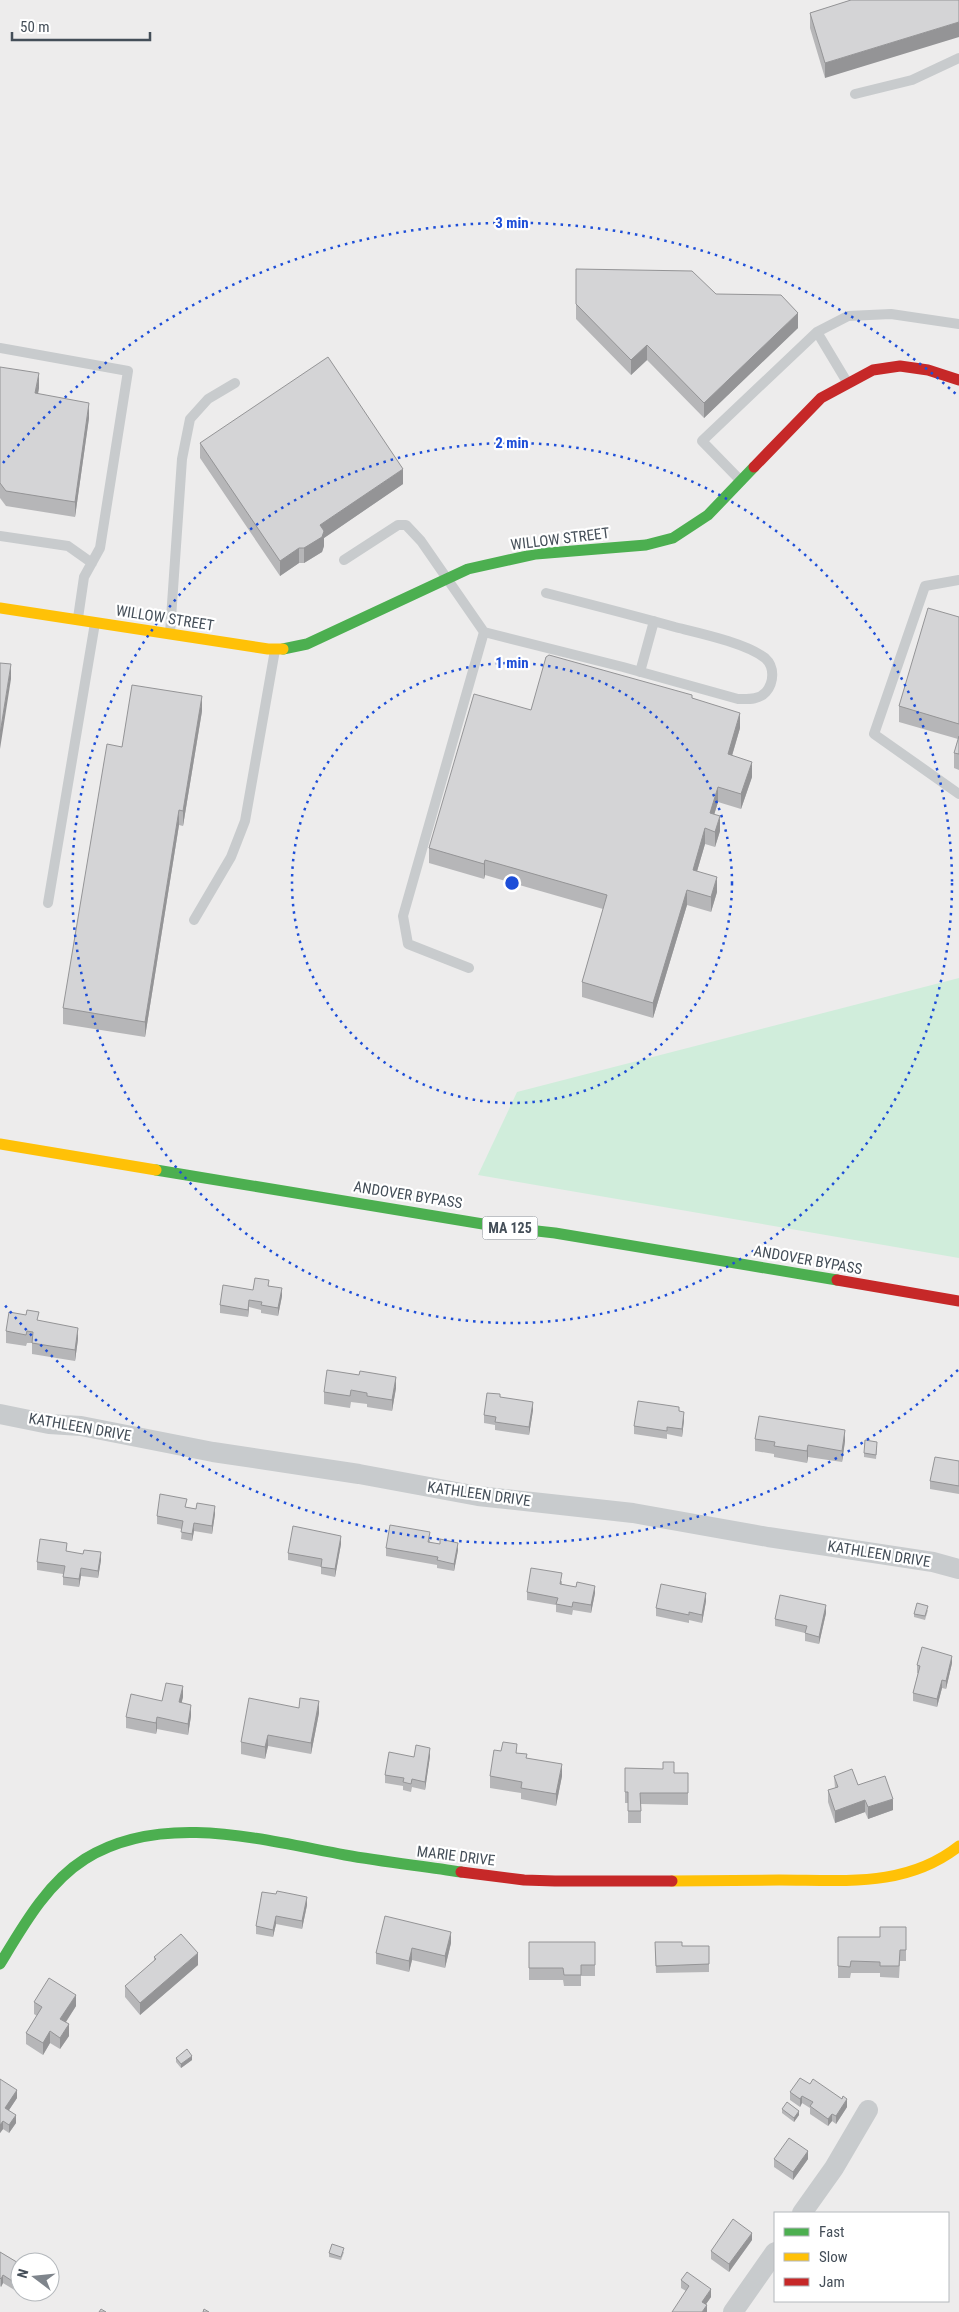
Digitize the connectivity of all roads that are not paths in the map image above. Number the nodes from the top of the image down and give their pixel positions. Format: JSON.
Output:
{"nodes":[{"id":1,"x":959,"y":58,"type":"edge"},
{"id":2,"x":855,"y":94,"type":"dead end"},
{"id":3,"x":959,"y":324,"type":"edge"},
{"id":4,"x":817,"y":332,"type":"junction"},
{"id":5,"x":0,"y":348,"type":"edge"},
{"id":6,"x":959,"y":380,"type":"edge"},
{"id":7,"x":235,"y":383,"type":"dead end"},
{"id":8,"x":847,"y":383,"type":"junction"},
{"id":9,"x":741,"y":481,"type":"junction"},
{"id":10,"x":0,"y":536,"type":"edge"},
{"id":11,"x":344,"y":560,"type":"dead end"},
{"id":12,"x":92,"y":563,"type":"junction"},
{"id":13,"x":446,"y":578,"type":"junction"},
{"id":14,"x":959,"y":580,"type":"edge"},
{"id":15,"x":546,"y":592,"type":"dead end"},
{"id":16,"x":0,"y":608,"type":"edge"},
{"id":17,"x":78,"y":620,"type":"junction"},
{"id":18,"x":654,"y":621,"type":"junction"},
{"id":19,"x":96,"y":622,"type":"junction"},
{"id":20,"x":484,"y":632,"type":"junction"},
{"id":21,"x":170,"y":634,"type":"junction"},
{"id":22,"x":275,"y":649,"type":"junction"},
{"id":23,"x":640,"y":672,"type":"junction"},
{"id":24,"x":959,"y":794,"type":"edge"},
{"id":25,"x":48,"y":903,"type":"dead end"},
{"id":26,"x":194,"y":920,"type":"dead end"},
{"id":27,"x":469,"y":968,"type":"dead end"},
{"id":28,"x":0,"y":1144,"type":"edge"},
{"id":29,"x":959,"y":1301,"type":"edge"},
{"id":30,"x":0,"y":1414,"type":"edge"},
{"id":31,"x":959,"y":1568,"type":"edge"},
{"id":32,"x":959,"y":1846,"type":"edge"},
{"id":33,"x":0,"y":1964,"type":"edge"},
{"id":34,"x":868,"y":2110,"type":"dead end"},
{"id":35,"x":803,"y":2212,"type":"edge"},
{"id":36,"x":774,"y":2253,"type":"edge"},
{"id":37,"x":733,"y":2312,"type":"edge"}],
"edges":[{"from":1,"to":2,"type":"lane"},
{"from":3,"to":4,"type":"lane"},
{"from":4,"to":8,"type":"lane"},
{"from":4,"to":9,"type":"lane"},
{"from":5,"to":12,"type":"lane"},
{"from":6,"to":8,"type":"street","name":"WILLOW STREET"},
{"from":7,"to":21,"type":"lane"},
{"from":8,"to":9,"type":"street","name":"WILLOW STREET"},
{"from":9,"to":13,"type":"street","name":"WILLOW STREET"},
{"from":10,"to":12,"type":"lane"},
{"from":11,"to":13,"type":"lane"},
{"from":12,"to":17,"type":"lane"},
{"from":13,"to":20,"type":"lane"},
{"from":13,"to":22,"type":"street","name":"WILLOW STREET"},
{"from":14,"to":24,"type":"lane"},
{"from":15,"to":18,"type":"lane"},
{"from":16,"to":17,"type":"street","name":"WILLOW STREET"},
{"from":17,"to":19,"type":"street","name":"WILLOW STREET"},
{"from":18,"to":23,"type":"lane"},
{"from":18,"to":23,"type":"lane"},
{"from":19,"to":21,"type":"street","name":"WILLOW STREET"},
{"from":19,"to":25,"type":"lane"},
{"from":20,"to":23,"type":"lane"},
{"from":20,"to":27,"type":"lane"},
{"from":21,"to":22,"type":"street","name":"WILLOW STREET"},
{"from":22,"to":26,"type":"lane"},
{"from":28,"to":29,"type":"street","name":"ANDOVER BYPASS","number":"MA 125"},
{"from":30,"to":31,"type":"street","name":"KATHLEEN DRIVE"},
{"from":32,"to":33,"type":"street","name":"MARIE DRIVE"},
{"from":34,"to":35,"type":"street"},
{"from":36,"to":37,"type":"street"}]}
